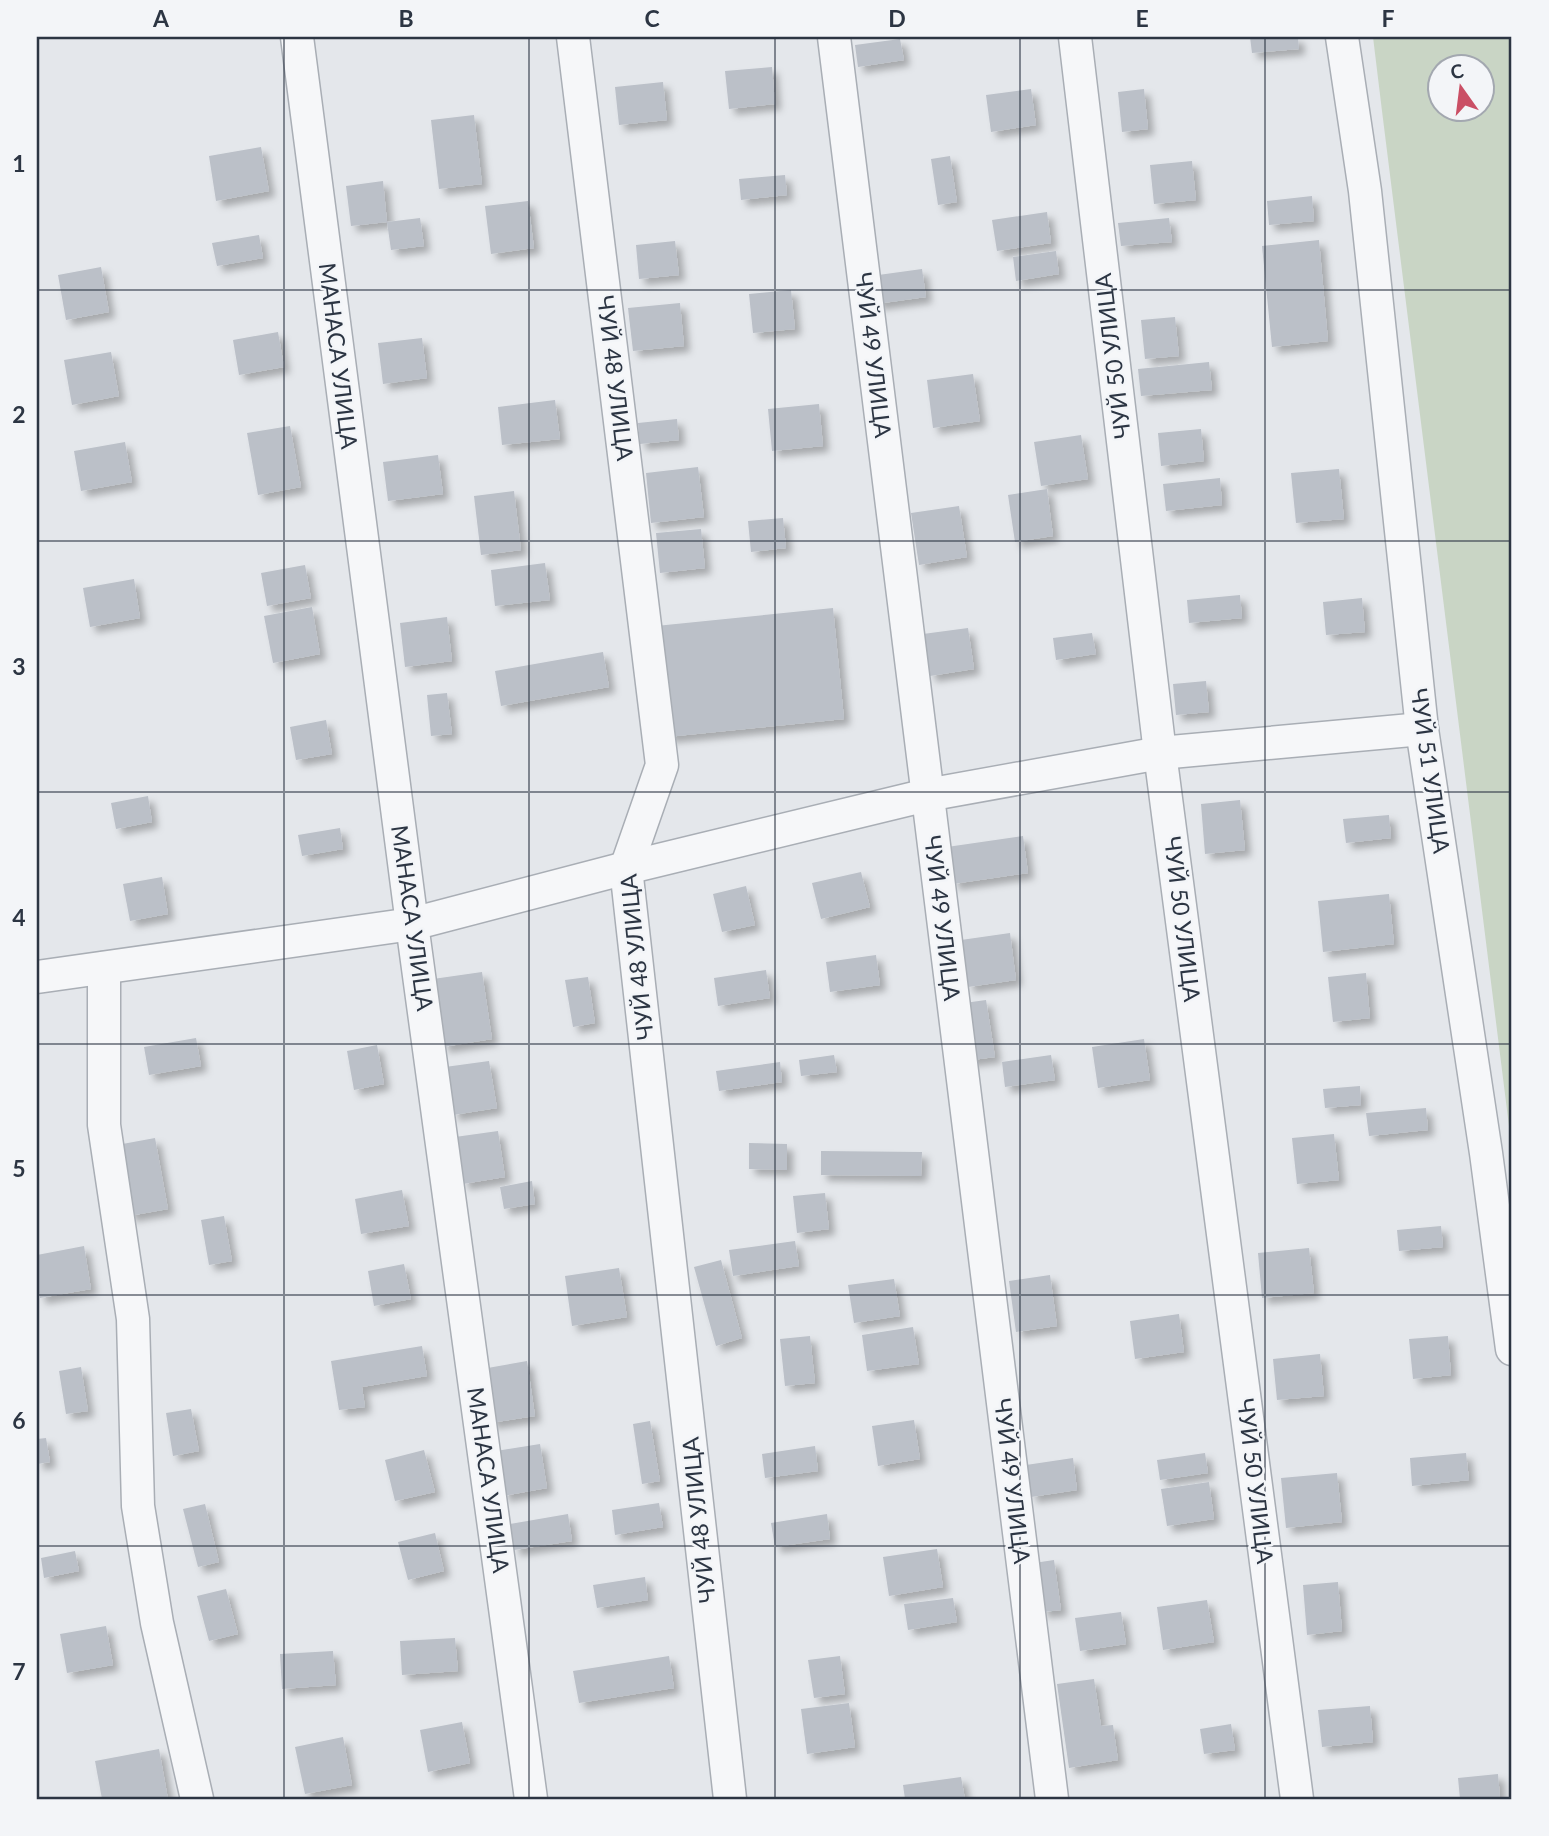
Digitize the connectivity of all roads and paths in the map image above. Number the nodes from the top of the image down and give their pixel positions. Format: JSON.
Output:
{"nodes":[{"id":1,"x":297,"y":37,"type":"edge"},
{"id":2,"x":572,"y":37,"type":"edge"},
{"id":3,"x":834,"y":37,"type":"edge"},
{"id":4,"x":1075,"y":37,"type":"edge"},
{"id":5,"x":1342,"y":37,"type":"edge"},
{"id":6,"x":1422,"y":729,"type":"junction"},
{"id":7,"x":1160,"y":753,"type":"junction"},
{"id":8,"x":927,"y":795,"type":"junction"},
{"id":9,"x":626,"y":868,"type":"junction"},
{"id":10,"x":412,"y":923,"type":"junction"},
{"id":11,"x":104,"y":968,"type":"junction"},
{"id":12,"x":37,"y":977,"type":"edge"},
{"id":13,"x":1512,"y":1349,"type":"edge"},
{"id":14,"x":197,"y":1799,"type":"edge"},
{"id":15,"x":531,"y":1799,"type":"edge"},
{"id":16,"x":730,"y":1799,"type":"edge"},
{"id":17,"x":1052,"y":1799,"type":"edge"},
{"id":18,"x":1297,"y":1799,"type":"edge"}],
"edges":[{"from":1,"to":10,"type":"street","name":"МАНАСА УЛИЦА"},
{"from":2,"to":9,"type":"street","name":"ЧУЙ 48 УЛИЦА"},
{"from":3,"to":8,"type":"street","name":"ЧУЙ 49 УЛИЦА"},
{"from":4,"to":7,"type":"street","name":"ЧУЙ 50 УЛИЦА"},
{"from":5,"to":6,"type":"street","name":"ЧУЙ 51 УЛИЦА"},
{"from":6,"to":7,"type":"street"},
{"from":6,"to":13,"type":"street","name":"ЧУЙ 51 УЛИЦА"},
{"from":7,"to":8,"type":"street"},
{"from":7,"to":18,"type":"street","name":"ЧУЙ 50 УЛИЦА"},
{"from":8,"to":9,"type":"street"},
{"from":8,"to":17,"type":"street","name":"ЧУЙ 49 УЛИЦА"},
{"from":9,"to":10,"type":"street"},
{"from":9,"to":16,"type":"street","name":"ЧУЙ 48 УЛИЦА"},
{"from":10,"to":11,"type":"street"},
{"from":10,"to":15,"type":"street","name":"МАНАСА УЛИЦА"},
{"from":11,"to":12,"type":"street"},
{"from":11,"to":14,"type":"street"}]}
